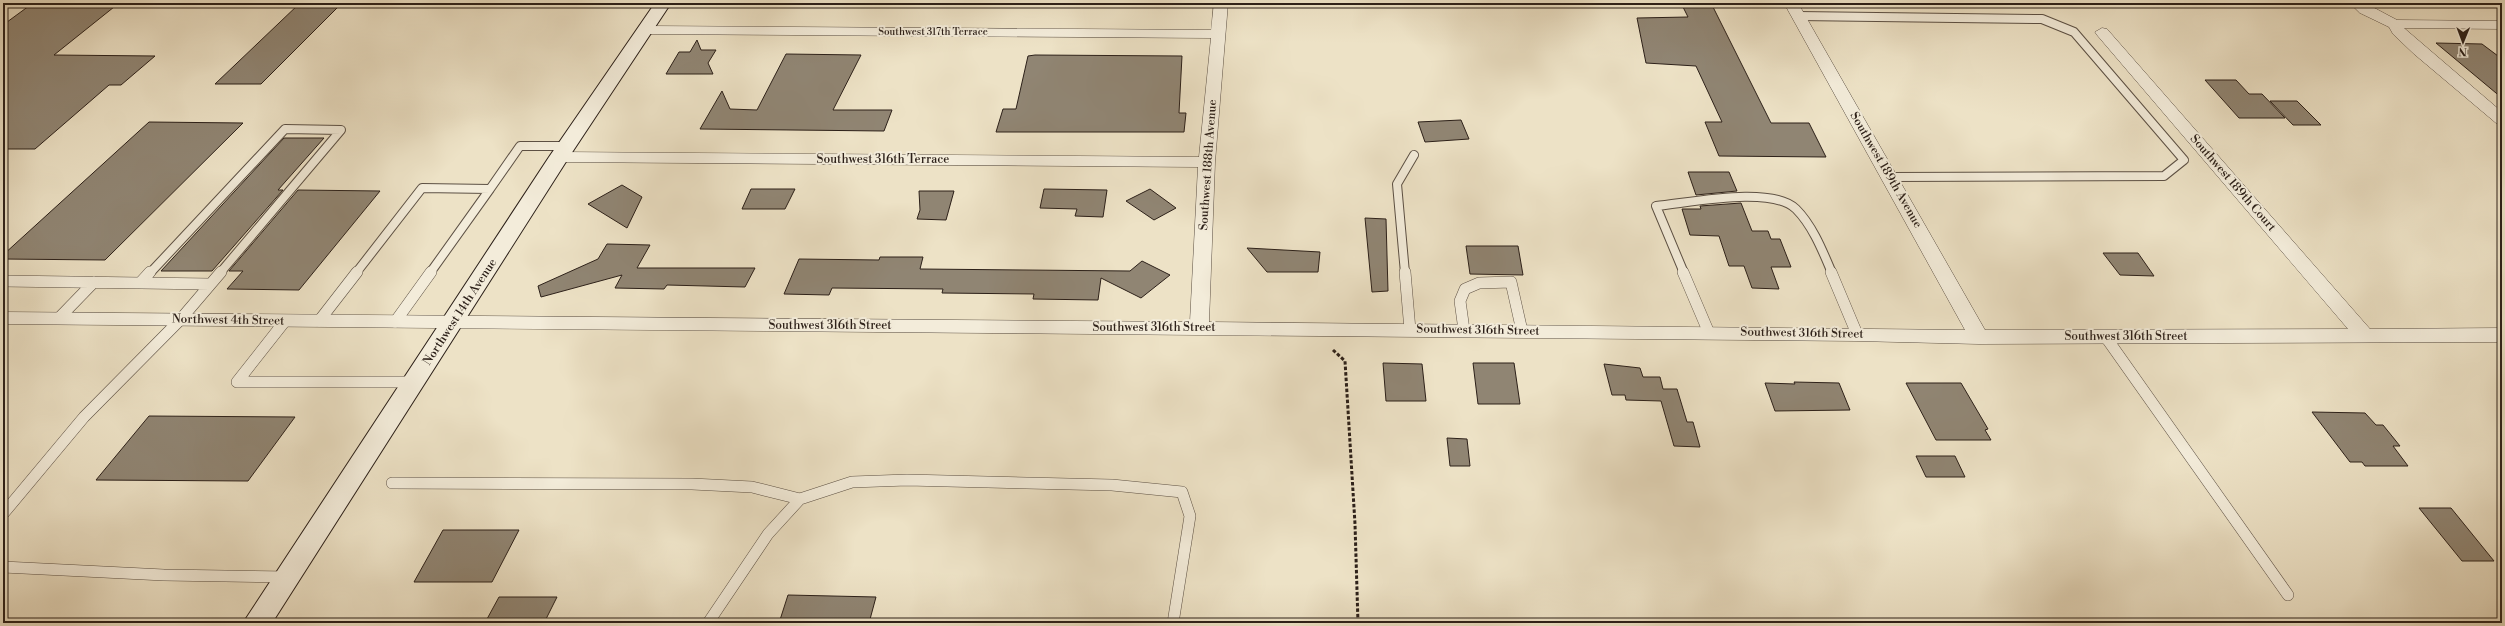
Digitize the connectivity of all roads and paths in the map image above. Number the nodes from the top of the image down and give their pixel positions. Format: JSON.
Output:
{"nodes":[{"id":1,"x":663,"y":3,"type":"edge"},
{"id":2,"x":1221,"y":3,"type":"edge"},
{"id":3,"x":2357,"y":3,"type":"edge"},
{"id":4,"x":1794,"y":10,"type":"edge"},
{"id":5,"x":2395,"y":24,"type":"junction"},
{"id":6,"x":2502,"y":25,"type":"edge"},
{"id":7,"x":647,"y":30,"type":"junction"},
{"id":8,"x":2102,"y":32,"type":"dead end"},
{"id":9,"x":1219,"y":34,"type":"junction"},
{"id":10,"x":2502,"y":120,"type":"edge"},
{"id":11,"x":562,"y":151,"type":"junction"},
{"id":12,"x":1414,"y":155,"type":"dead end"},
{"id":13,"x":1207,"y":162,"type":"junction"},
{"id":14,"x":1891,"y":177,"type":"junction"},
{"id":15,"x":490,"y":189,"type":"junction"},
{"id":16,"x":3,"y":281,"type":"edge"},
{"id":17,"x":94,"y":282,"type":"junction"},
{"id":18,"x":140,"y":283,"type":"junction"},
{"id":19,"x":210,"y":284,"type":"junction"},
{"id":20,"x":3,"y":318,"type":"edge"},
{"id":21,"x":59,"y":318,"type":"junction"},
{"id":22,"x":180,"y":320,"type":"junction"},
{"id":23,"x":285,"y":321,"type":"junction"},
{"id":24,"x":320,"y":321,"type":"junction"},
{"id":25,"x":395,"y":322,"type":"junction"},
{"id":26,"x":454,"y":323,"type":"junction"},
{"id":27,"x":1199,"y":328,"type":"junction"},
{"id":28,"x":1311,"y":329,"type":"junction"},
{"id":29,"x":1410,"y":330,"type":"junction"},
{"id":30,"x":1464,"y":330,"type":"junction"},
{"id":31,"x":1522,"y":331,"type":"junction"},
{"id":32,"x":1709,"y":332,"type":"junction"},
{"id":33,"x":1857,"y":334,"type":"junction"},
{"id":34,"x":2364,"y":335,"type":"junction"},
{"id":35,"x":2502,"y":335,"type":"edge"},
{"id":36,"x":2105,"y":336,"type":"junction"},
{"id":37,"x":1979,"y":337,"type":"junction"},
{"id":38,"x":414,"y":382,"type":"junction"},
{"id":39,"x":392,"y":483,"type":"dead end"},
{"id":40,"x":800,"y":499,"type":"junction"},
{"id":41,"x":3,"y":514,"type":"edge"},
{"id":42,"x":3,"y":567,"type":"edge"},
{"id":43,"x":288,"y":577,"type":"junction"},
{"id":44,"x":2288,"y":595,"type":"dead end"},
{"id":45,"x":257,"y":623,"type":"edge"},
{"id":46,"x":708,"y":623,"type":"edge"},
{"id":47,"x":1173,"y":623,"type":"edge"},
{"id":48,"x":1358,"y":623,"type":"edge"}],
"edges":[{"from":1,"to":7,"type":"street","name":"Northwest 14th Avenue"},
{"from":2,"to":9,"type":"street","name":"Southwest 188th Avenue"},
{"from":3,"to":5,"type":"street"},
{"from":4,"to":14,"type":"street","name":"Southwest 189th Avenue"},
{"from":4,"to":14,"type":"lane"},
{"from":5,"to":6,"type":"street"},
{"from":5,"to":10,"type":"street"},
{"from":7,"to":9,"type":"street","name":"Southwest 317th Terrace"},
{"from":7,"to":11,"type":"street","name":"Northwest 14th Avenue"},
{"from":8,"to":34,"type":"street","name":"Southwest 189th Court"},
{"from":9,"to":13,"type":"street","name":"Southwest 188th Avenue"},
{"from":11,"to":13,"type":"street","name":"Southwest 316th Terrace"},
{"from":11,"to":15,"type":"lane"},
{"from":11,"to":26,"type":"street","name":"Northwest 14th Avenue"},
{"from":12,"to":29,"type":"lane"},
{"from":13,"to":27,"type":"street","name":"Southwest 188th Avenue"},
{"from":14,"to":37,"type":"street","name":"Southwest 189th Avenue"},
{"from":15,"to":24,"type":"lane"},
{"from":15,"to":25,"type":"lane"},
{"from":16,"to":17,"type":"lane"},
{"from":17,"to":18,"type":"lane"},
{"from":17,"to":21,"type":"lane"},
{"from":18,"to":19,"type":"lane"},
{"from":18,"to":19,"type":"lane"},
{"from":19,"to":22,"type":"lane"},
{"from":20,"to":21,"type":"street","name":"Northwest 4th Street"},
{"from":21,"to":22,"type":"street","name":"Northwest 4th Street"},
{"from":22,"to":23,"type":"street","name":"Northwest 4th Street"},
{"from":22,"to":41,"type":"lane"},
{"from":23,"to":24,"type":"street","name":"Northwest 4th Street"},
{"from":23,"to":38,"type":"lane"},
{"from":24,"to":25,"type":"street","name":"Northwest 4th Street"},
{"from":25,"to":26,"type":"street","name":"Northwest 4th Street"},
{"from":26,"to":27,"type":"street","name":"Southwest 316th Street"},
{"from":26,"to":38,"type":"street","name":"Northwest 14th Avenue"},
{"from":27,"to":28,"type":"street","name":"Southwest 316th Street"},
{"from":28,"to":29,"type":"street","name":"Southwest 316th Street"},
{"from":28,"to":48,"type":"path"},
{"from":29,"to":30,"type":"street","name":"Southwest 316th Street"},
{"from":30,"to":31,"type":"street","name":"Southwest 316th Street"},
{"from":30,"to":31,"type":"lane"},
{"from":31,"to":32,"type":"street","name":"Southwest 316th Street"},
{"from":32,"to":33,"type":"street","name":"Southwest 316th Street"},
{"from":32,"to":33,"type":"lane"},
{"from":33,"to":37,"type":"street","name":"Southwest 316th Street"},
{"from":34,"to":35,"type":"street","name":"Southwest 316th Street"},
{"from":34,"to":36,"type":"street","name":"Southwest 316th Street"},
{"from":36,"to":37,"type":"street","name":"Southwest 316th Street"},
{"from":36,"to":44,"type":"lane"},
{"from":38,"to":43,"type":"street","name":"Northwest 14th Avenue"},
{"from":39,"to":40,"type":"lane"},
{"from":40,"to":46,"type":"lane"},
{"from":40,"to":47,"type":"lane"},
{"from":42,"to":43,"type":"lane"},
{"from":43,"to":45,"type":"street","name":"Northwest 14th Avenue"}]}
